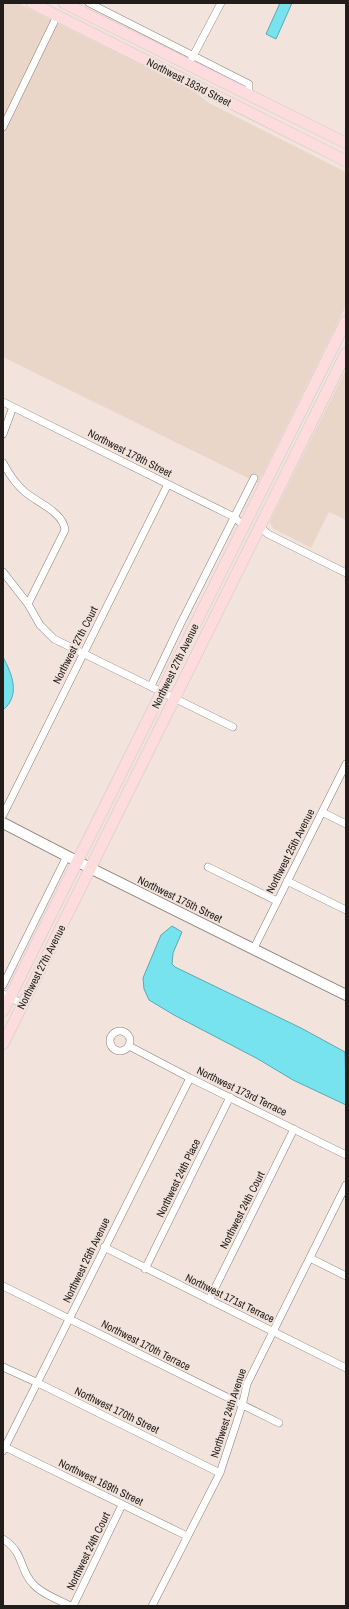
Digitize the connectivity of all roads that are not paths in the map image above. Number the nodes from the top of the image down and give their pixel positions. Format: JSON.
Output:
{"nodes":[{"id":1,"x":32,"y":3,"type":"edge"},
{"id":2,"x":64,"y":3,"type":"edge"},
{"id":3,"x":89,"y":3,"type":"edge"},
{"id":4,"x":220,"y":3,"type":"edge"},
{"id":5,"x":57,"y":16,"type":"junction"},
{"id":6,"x":167,"y":55,"type":"junction"},
{"id":7,"x":191,"y":60,"type":"junction"},
{"id":8,"x":151,"y":62,"type":"junction"},
{"id":9,"x":3,"y":127,"type":"edge"},
{"id":10,"x":346,"y":143,"type":"edge"},
{"id":11,"x":346,"y":161,"type":"edge"},
{"id":12,"x":346,"y":321,"type":"edge"},
{"id":13,"x":346,"y":353,"type":"edge"},
{"id":14,"x":315,"y":382,"type":"junction"},
{"id":15,"x":328,"y":389,"type":"junction"},
{"id":16,"x":3,"y":402,"type":"edge"},
{"id":17,"x":13,"y":407,"type":"junction"},
{"id":18,"x":3,"y":434,"type":"edge"},
{"id":19,"x":3,"y":462,"type":"edge"},
{"id":20,"x":254,"y":478,"type":"dead end"},
{"id":21,"x":168,"y":484,"type":"junction"},
{"id":22,"x":257,"y":500,"type":"junction"},
{"id":23,"x":234,"y":517,"type":"junction"},
{"id":24,"x":244,"y":526,"type":"junction"},
{"id":25,"x":260,"y":527,"type":"junction"},
{"id":26,"x":248,"y":551,"type":"junction"},
{"id":27,"x":3,"y":572,"type":"edge"},
{"id":28,"x":346,"y":573,"type":"edge"},
{"id":29,"x":28,"y":604,"type":"junction"},
{"id":30,"x":83,"y":653,"type":"junction"},
{"id":31,"x":151,"y":686,"type":"junction"},
{"id":32,"x":162,"y":692,"type":"junction"},
{"id":33,"x":175,"y":698,"type":"junction"},
{"id":34,"x":233,"y":728,"type":"dead end"},
{"id":35,"x":346,"y":764,"type":"edge"},
{"id":36,"x":322,"y":812,"type":"junction"},
{"id":37,"x":3,"y":815,"type":"edge"},
{"id":38,"x":3,"y":823,"type":"edge"},
{"id":39,"x":346,"y":824,"type":"edge"},
{"id":40,"x":72,"y":859,"type":"junction"},
{"id":41,"x":208,"y":867,"type":"dead end"},
{"id":42,"x":90,"y":868,"type":"junction"},
{"id":43,"x":287,"y":881,"type":"junction"},
{"id":44,"x":277,"y":901,"type":"junction"},
{"id":45,"x":346,"y":910,"type":"edge"},
{"id":46,"x":254,"y":948,"type":"junction"},
{"id":47,"x":3,"y":985,"type":"edge"},
{"id":48,"x":6,"y":995,"type":"edge"},
{"id":49,"x":346,"y":995,"type":"edge"},
{"id":50,"x":23,"y":1004,"type":"junction"},
{"id":51,"x":3,"y":1011,"type":"edge"},
{"id":52,"x":3,"y":1044,"type":"edge"},
{"id":53,"x":129,"y":1046,"type":"dead end"},
{"id":54,"x":190,"y":1078,"type":"junction"},
{"id":55,"x":230,"y":1097,"type":"junction"},
{"id":56,"x":294,"y":1129,"type":"junction"},
{"id":57,"x":346,"y":1154,"type":"edge"},
{"id":58,"x":346,"y":1185,"type":"edge"},
{"id":59,"x":104,"y":1247,"type":"junction"},
{"id":60,"x":310,"y":1258,"type":"junction"},
{"id":61,"x":145,"y":1269,"type":"junction"},
{"id":62,"x":346,"y":1276,"type":"edge"},
{"id":63,"x":3,"y":1286,"type":"edge"},
{"id":64,"x":209,"y":1300,"type":"junction"},
{"id":65,"x":70,"y":1318,"type":"junction"},
{"id":66,"x":272,"y":1331,"type":"junction"},
{"id":67,"x":3,"y":1367,"type":"edge"},
{"id":68,"x":346,"y":1368,"type":"edge"},
{"id":69,"x":38,"y":1383,"type":"junction"},
{"id":70,"x":242,"y":1406,"type":"junction"},
{"id":71,"x":279,"y":1423,"type":"dead end"},
{"id":72,"x":4,"y":1449,"type":"edge"},
{"id":73,"x":220,"y":1473,"type":"junction"},
{"id":74,"x":122,"y":1505,"type":"junction"},
{"id":75,"x":187,"y":1536,"type":"junction"},
{"id":76,"x":3,"y":1538,"type":"edge"},
{"id":77,"x":72,"y":1606,"type":"edge"},
{"id":78,"x":152,"y":1606,"type":"edge"}],
"edges":[{"from":1,"to":5,"type":"main road","name":"Northwest 183rd Street"},
{"from":2,"to":6,"type":"main road","name":"Northwest 183rd Street"},
{"from":3,"to":7,"type":"street"},
{"from":4,"to":7,"type":"street"},
{"from":5,"to":8,"type":"main road","name":"Northwest 183rd Street"},
{"from":5,"to":9,"type":"street"},
{"from":6,"to":7,"type":"main road","name":"Northwest 183rd Street"},
{"from":6,"to":8,"type":"main road"},
{"from":7,"to":10,"type":"main road","name":"Northwest 183rd Street"},
{"from":8,"to":11,"type":"main road","name":"Northwest 183rd Street"},
{"from":12,"to":14,"type":"main road","name":"Northwest 27th Avenue"},
{"from":13,"to":15,"type":"main road","name":"Northwest 27th Avenue"},
{"from":14,"to":15,"type":"main road"},
{"from":14,"to":22,"type":"main road","name":"Northwest 27th Avenue"},
{"from":15,"to":25,"type":"main road","name":"Northwest 27th Avenue"},
{"from":16,"to":17,"type":"street","name":"Northwest 179th Street"},
{"from":17,"to":18,"type":"street"},
{"from":17,"to":21,"type":"street","name":"Northwest 179th Street"},
{"from":19,"to":29,"type":"street"},
{"from":20,"to":23,"type":"street"},
{"from":21,"to":23,"type":"street","name":"Northwest 179th Street"},
{"from":21,"to":30,"type":"street","name":"Northwest 27th Court"},
{"from":22,"to":24,"type":"main road","name":"Northwest 27th Avenue"},
{"from":22,"to":25,"type":"main road"},
{"from":23,"to":24,"type":"street","name":"Northwest 179th Street"},
{"from":23,"to":31,"type":"street"},
{"from":24,"to":26,"type":"main road"},
{"from":24,"to":32,"type":"main road","name":"Northwest 27th Avenue"},
{"from":25,"to":26,"type":"main road","name":"Northwest 27th Avenue"},
{"from":25,"to":28,"type":"street"},
{"from":26,"to":33,"type":"main road","name":"Northwest 27th Avenue"},
{"from":27,"to":29,"type":"street"},
{"from":29,"to":30,"type":"street"},
{"from":30,"to":31,"type":"street"},
{"from":30,"to":37,"type":"street","name":"Northwest 27th Court"},
{"from":31,"to":32,"type":"street"},
{"from":32,"to":33,"type":"street"},
{"from":32,"to":40,"type":"main road","name":"Northwest 27th Avenue"},
{"from":33,"to":34,"type":"street"},
{"from":33,"to":42,"type":"main road","name":"Northwest 27th Avenue"},
{"from":35,"to":36,"type":"street","name":"Northwest 25th Avenue"},
{"from":36,"to":39,"type":"street"},
{"from":36,"to":43,"type":"street","name":"Northwest 25th Avenue"},
{"from":38,"to":40,"type":"street","name":"Northwest 175th Street"},
{"from":40,"to":42,"type":"street","name":"Northwest 175th Street"},
{"from":40,"to":47,"type":"street"},
{"from":40,"to":48,"type":"main road","name":"Northwest 27th Avenue"},
{"from":41,"to":44,"type":"street"},
{"from":42,"to":46,"type":"street","name":"Northwest 175th Street"},
{"from":42,"to":50,"type":"main road","name":"Northwest 27th Avenue"},
{"from":43,"to":44,"type":"street","name":"Northwest 25th Avenue"},
{"from":43,"to":45,"type":"street"},
{"from":44,"to":46,"type":"street","name":"Northwest 25th Avenue"},
{"from":46,"to":49,"type":"street","name":"Northwest 175th Street"},
{"from":48,"to":50,"type":"street"},
{"from":48,"to":51,"type":"main road","name":"Northwest 27th Avenue"},
{"from":50,"to":52,"type":"main road","name":"Northwest 27th Avenue"},
{"from":53,"to":54,"type":"street","name":"Northwest 173rd Terrace"},
{"from":54,"to":55,"type":"street","name":"Northwest 173rd Terrace"},
{"from":54,"to":59,"type":"street","name":"Northwest 25th Avenue"},
{"from":55,"to":56,"type":"street","name":"Northwest 173rd Terrace"},
{"from":55,"to":61,"type":"street","name":"Northwest 24th Place"},
{"from":56,"to":57,"type":"street","name":"Northwest 173rd Terrace"},
{"from":56,"to":64,"type":"street","name":"Northwest 24th Court"},
{"from":58,"to":60,"type":"street","name":"Northwest 24th Avenue"},
{"from":59,"to":61,"type":"street","name":"Northwest 171st Terrace"},
{"from":59,"to":65,"type":"street","name":"Northwest 25th Avenue"},
{"from":60,"to":62,"type":"street"},
{"from":60,"to":66,"type":"street","name":"Northwest 24th Avenue"},
{"from":61,"to":64,"type":"street","name":"Northwest 171st Terrace"},
{"from":63,"to":65,"type":"street","name":"Northwest 170th Terrace"},
{"from":64,"to":66,"type":"street","name":"Northwest 171st Terrace"},
{"from":65,"to":69,"type":"street","name":"Northwest 25th Avenue"},
{"from":65,"to":70,"type":"street","name":"Northwest 170th Terrace"},
{"from":66,"to":68,"type":"street","name":"Northwest 171st Terrace"},
{"from":66,"to":70,"type":"street","name":"Northwest 24th Avenue"},
{"from":67,"to":69,"type":"street","name":"Northwest 170th Street"},
{"from":69,"to":72,"type":"street","name":"Northwest 25th Avenue"},
{"from":69,"to":73,"type":"street","name":"Northwest 170th Street"},
{"from":70,"to":71,"type":"street","name":"Northwest 170th Terrace"},
{"from":70,"to":73,"type":"street","name":"Northwest 24th Avenue"},
{"from":72,"to":74,"type":"street","name":"Northwest 169th Street"},
{"from":73,"to":75,"type":"street","name":"Northwest 24th Avenue"},
{"from":74,"to":75,"type":"street","name":"Northwest 169th Street"},
{"from":74,"to":77,"type":"street","name":"Northwest 24th Court"},
{"from":75,"to":78,"type":"street","name":"Northwest 24th Avenue"},
{"from":76,"to":77,"type":"street"}]}
